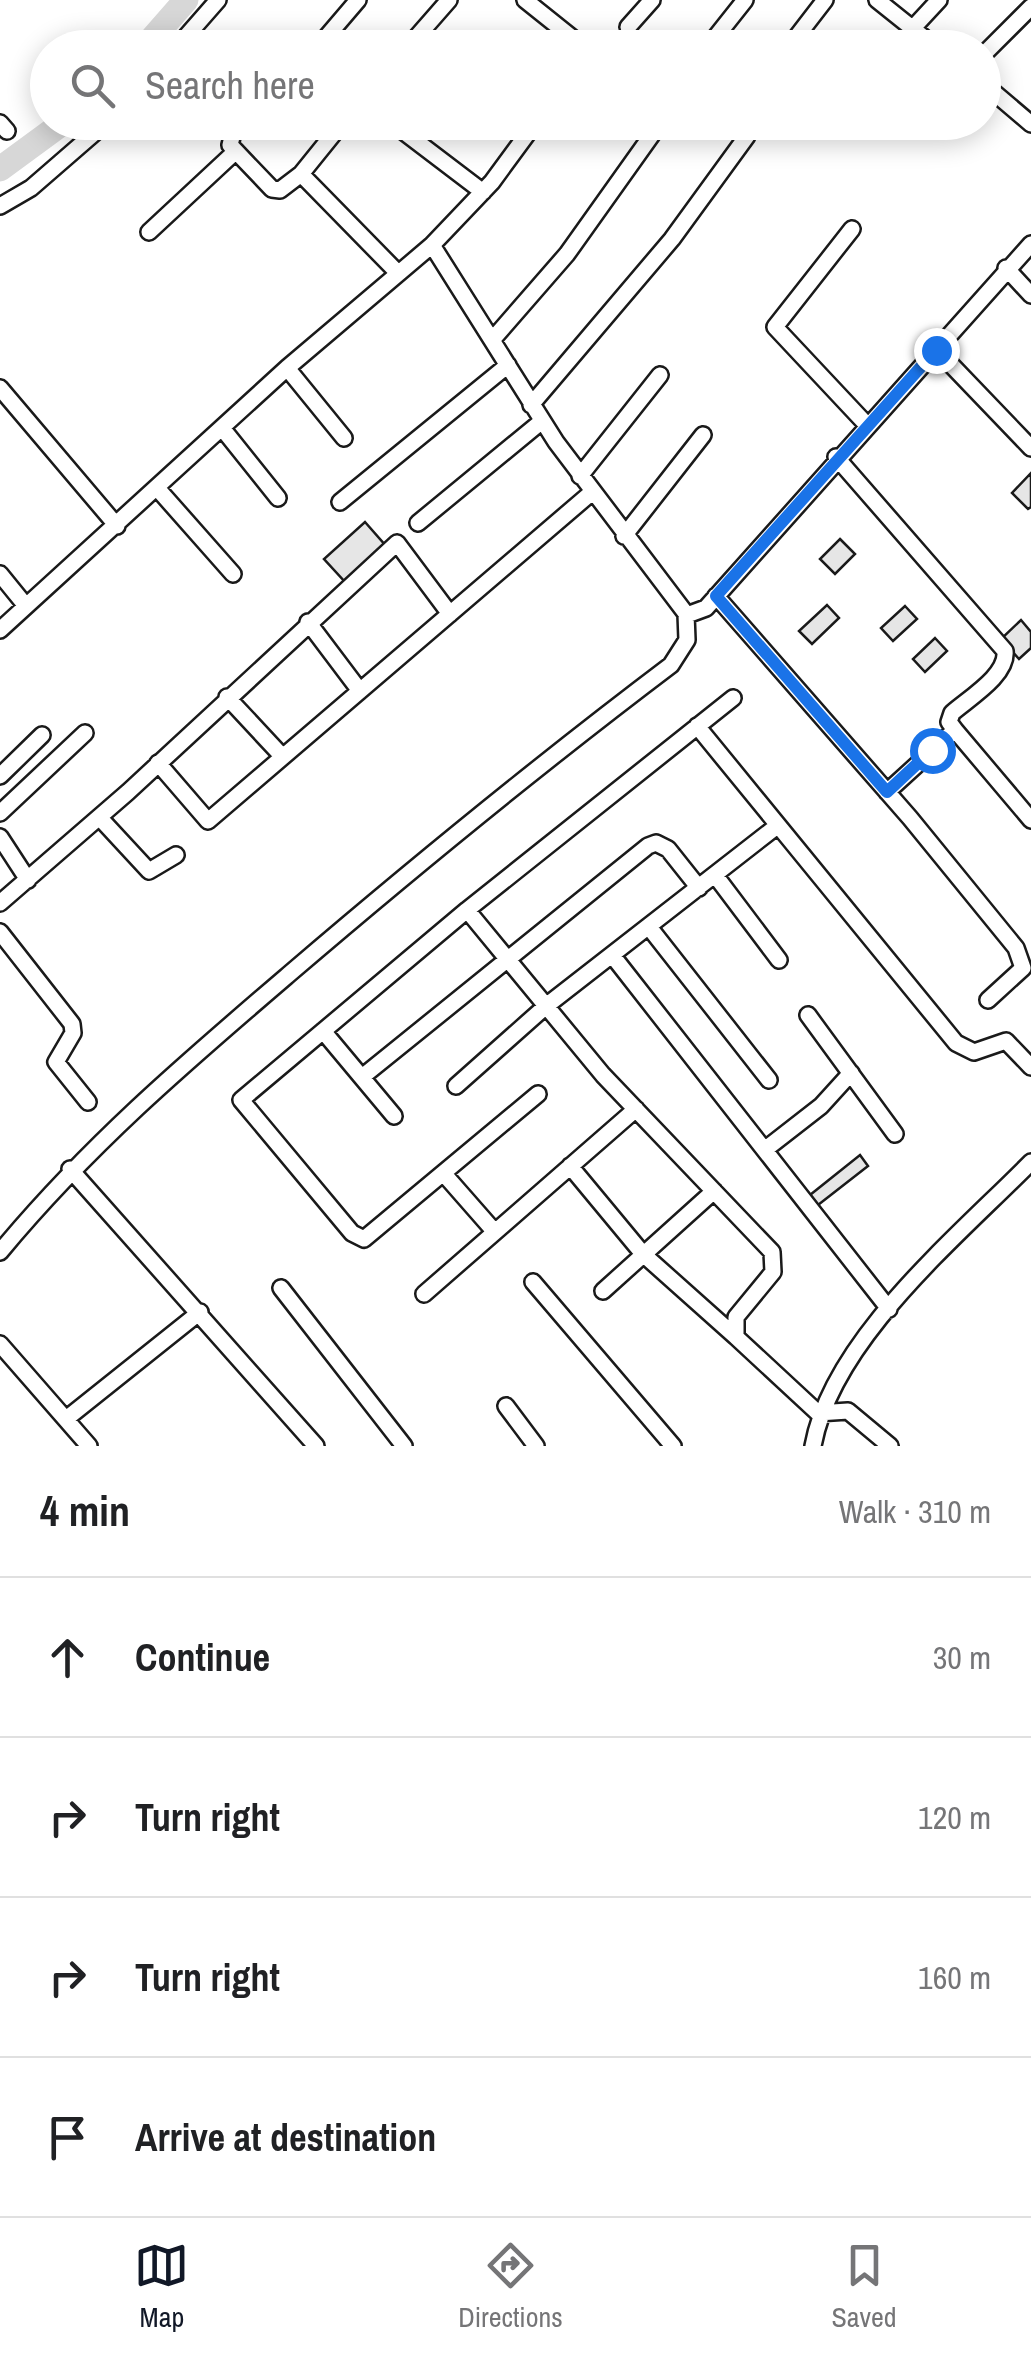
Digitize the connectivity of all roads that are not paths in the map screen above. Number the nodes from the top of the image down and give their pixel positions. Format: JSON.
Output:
{"nodes":[{"id":1,"x":218,"y":0,"type":"edge"},
{"id":2,"x":358,"y":0,"type":"edge"},
{"id":3,"x":449,"y":0,"type":"edge"},
{"id":4,"x":525,"y":0,"type":"edge"},
{"id":5,"x":652,"y":0,"type":"edge"},
{"id":6,"x":744,"y":0,"type":"edge"},
{"id":7,"x":825,"y":0,"type":"edge"},
{"id":8,"x":877,"y":0,"type":"edge"},
{"id":9,"x":938,"y":0,"type":"edge"},
{"id":10,"x":1031,"y":8,"type":"edge"},
{"id":11,"x":628,"y":27,"type":"dead end"},
{"id":12,"x":913,"y":28,"type":"junction"},
{"id":13,"x":192,"y":30,"type":"edge"},
{"id":14,"x":332,"y":30,"type":"edge"},
{"id":15,"x":423,"y":30,"type":"edge"},
{"id":16,"x":562,"y":30,"type":"edge"},
{"id":17,"x":721,"y":30,"type":"edge"},
{"id":18,"x":802,"y":30,"type":"edge"},
{"id":19,"x":915,"y":30,"type":"edge"},
{"id":20,"x":1001,"y":37,"type":"edge"},
{"id":21,"x":1001,"y":98,"type":"edge"},
{"id":22,"x":1031,"y":124,"type":"edge"},
{"id":23,"x":87,"y":140,"type":"edge"},
{"id":24,"x":229,"y":140,"type":"edge"},
{"id":25,"x":328,"y":140,"type":"edge"},
{"id":26,"x":415,"y":140,"type":"edge"},
{"id":27,"x":522,"y":140,"type":"edge"},
{"id":28,"x":648,"y":140,"type":"edge"},
{"id":29,"x":744,"y":140,"type":"edge"},
{"id":30,"x":236,"y":151,"type":"junction"},
{"id":31,"x":301,"y":174,"type":"junction"},
{"id":32,"x":483,"y":192,"type":"junction"},
{"id":33,"x":0,"y":206,"type":"edge"},
{"id":34,"x":852,"y":229,"type":"dead end"},
{"id":35,"x":150,"y":232,"type":"dead end"},
{"id":36,"x":1031,"y":244,"type":"edge"},
{"id":37,"x":432,"y":245,"type":"junction"},
{"id":38,"x":1006,"y":268,"type":"junction"},
{"id":39,"x":397,"y":272,"type":"junction"},
{"id":40,"x":1031,"y":294,"type":"edge"},
{"id":41,"x":494,"y":340,"type":"junction"},
{"id":42,"x":936,"y":350,"type":"junction"},
{"id":43,"x":508,"y":364,"type":"junction"},
{"id":44,"x":286,"y":368,"type":"junction"},
{"id":45,"x":660,"y":375,"type":"dead end"},
{"id":46,"x":0,"y":388,"type":"edge"},
{"id":47,"x":532,"y":404,"type":"junction"},
{"id":48,"x":542,"y":422,"type":"junction"},
{"id":49,"x":866,"y":424,"type":"junction"},
{"id":50,"x":222,"y":428,"type":"junction"},
{"id":51,"x":703,"y":435,"type":"dead end"},
{"id":52,"x":344,"y":438,"type":"dead end"},
{"id":53,"x":1031,"y":448,"type":"edge"},
{"id":54,"x":836,"y":457,"type":"junction"},
{"id":55,"x":580,"y":476,"type":"junction"},
{"id":56,"x":157,"y":488,"type":"junction"},
{"id":57,"x":592,"y":493,"type":"junction"},
{"id":58,"x":278,"y":498,"type":"dead end"},
{"id":59,"x":340,"y":502,"type":"dead end"},
{"id":60,"x":418,"y":523,"type":"dead end"},
{"id":61,"x":117,"y":526,"type":"junction"},
{"id":62,"x":624,"y":536,"type":"junction"},
{"id":63,"x":0,"y":574,"type":"edge"},
{"id":64,"x":232,"y":574,"type":"dead end"},
{"id":65,"x":716,"y":596,"type":"junction"},
{"id":66,"x":26,"y":606,"type":"junction"},
{"id":67,"x":450,"y":614,"type":"junction"},
{"id":68,"x":686,"y":614,"type":"junction"},
{"id":69,"x":308,"y":622,"type":"junction"},
{"id":70,"x":0,"y":630,"type":"edge"},
{"id":71,"x":360,"y":691,"type":"junction"},
{"id":72,"x":227,"y":696,"type":"junction"},
{"id":73,"x":733,"y":698,"type":"dead end"},
{"id":74,"x":697,"y":726,"type":"junction"},
{"id":75,"x":954,"y":730,"type":"junction"},
{"id":76,"x":85,"y":733,"type":"dead end"},
{"id":77,"x":42,"y":736,"type":"dead end"},
{"id":78,"x":282,"y":756,"type":"junction"},
{"id":79,"x":158,"y":764,"type":"junction"},
{"id":80,"x":0,"y":776,"type":"edge"},
{"id":81,"x":887,"y":792,"type":"junction"},
{"id":82,"x":0,"y":813,"type":"edge"},
{"id":83,"x":99,"y":817,"type":"junction"},
{"id":84,"x":1031,"y":820,"type":"edge"},
{"id":85,"x":777,"y":826,"type":"junction"},
{"id":86,"x":0,"y":838,"type":"edge"},
{"id":87,"x":176,"y":855,"type":"dead end"},
{"id":88,"x":715,"y":875,"type":"junction"},
{"id":89,"x":28,"y":880,"type":"junction"},
{"id":90,"x":699,"y":888,"type":"junction"},
{"id":91,"x":0,"y":903,"type":"edge"},
{"id":92,"x":466,"y":910,"type":"junction"},
{"id":93,"x":649,"y":926,"type":"junction"},
{"id":94,"x":0,"y":932,"type":"edge"},
{"id":95,"x":612,"y":955,"type":"junction"},
{"id":96,"x":506,"y":959,"type":"junction"},
{"id":97,"x":779,"y":960,"type":"dead end"},
{"id":98,"x":988,"y":1000,"type":"dead end"},
{"id":99,"x":546,"y":1006,"type":"junction"},
{"id":100,"x":808,"y":1014,"type":"dead end"},
{"id":101,"x":323,"y":1031,"type":"junction"},
{"id":102,"x":1031,"y":1066,"type":"edge"},
{"id":103,"x":851,"y":1073,"type":"junction"},
{"id":104,"x":362,"y":1077,"type":"junction"},
{"id":105,"x":769,"y":1080,"type":"dead end"},
{"id":106,"x":456,"y":1086,"type":"dead end"},
{"id":107,"x":538,"y":1094,"type":"dead end"},
{"id":108,"x":88,"y":1102,"type":"dead end"},
{"id":109,"x":636,"y":1109,"type":"junction"},
{"id":110,"x":394,"y":1116,"type":"dead end"},
{"id":111,"x":895,"y":1134,"type":"dead end"},
{"id":112,"x":766,"y":1148,"type":"junction"},
{"id":113,"x":1031,"y":1162,"type":"edge"},
{"id":114,"x":570,"y":1166,"type":"junction"},
{"id":115,"x":70,"y":1169,"type":"junction"},
{"id":116,"x":444,"y":1174,"type":"junction"},
{"id":117,"x":714,"y":1191,"type":"junction"},
{"id":118,"x":494,"y":1232,"type":"junction"},
{"id":119,"x":0,"y":1252,"type":"edge"},
{"id":120,"x":643,"y":1254,"type":"junction"},
{"id":121,"x":533,"y":1282,"type":"dead end"},
{"id":122,"x":281,"y":1288,"type":"dead end"},
{"id":123,"x":603,"y":1292,"type":"dead end"},
{"id":124,"x":424,"y":1294,"type":"dead end"},
{"id":125,"x":888,"y":1310,"type":"junction"},
{"id":126,"x":200,"y":1312,"type":"junction"},
{"id":127,"x":736,"y":1337,"type":"junction"},
{"id":128,"x":0,"y":1344,"type":"edge"},
{"id":129,"x":506,"y":1406,"type":"dead end"},
{"id":130,"x":818,"y":1413,"type":"junction"},
{"id":131,"x":66,"y":1419,"type":"junction"},
{"id":132,"x":89,"y":1446,"type":"edge"},
{"id":133,"x":316,"y":1446,"type":"edge"},
{"id":134,"x":404,"y":1446,"type":"edge"},
{"id":135,"x":536,"y":1446,"type":"edge"},
{"id":136,"x":673,"y":1446,"type":"edge"},
{"id":137,"x":812,"y":1446,"type":"edge"},
{"id":138,"x":890,"y":1446,"type":"edge"}],
"edges":[{"from":1,"to":13,"type":"street"},
{"from":2,"to":14,"type":"street"},
{"from":3,"to":15,"type":"street"},
{"from":4,"to":16,"type":"street"},
{"from":5,"to":11,"type":"street"},
{"from":6,"to":17,"type":"street"},
{"from":7,"to":18,"type":"street"},
{"from":8,"to":12,"type":"street"},
{"from":9,"to":12,"type":"street"},
{"from":10,"to":20,"type":"street"},
{"from":12,"to":19,"type":"street"},
{"from":21,"to":22,"type":"street"},
{"from":23,"to":33,"type":"street"},
{"from":24,"to":30,"type":"street"},
{"from":25,"to":31,"type":"street"},
{"from":26,"to":32,"type":"street"},
{"from":27,"to":32,"type":"street"},
{"from":28,"to":41,"type":"street"},
{"from":29,"to":47,"type":"street"},
{"from":30,"to":31,"type":"street"},
{"from":30,"to":35,"type":"street"},
{"from":31,"to":39,"type":"street"},
{"from":32,"to":37,"type":"street"},
{"from":34,"to":49,"type":"street"},
{"from":36,"to":38,"type":"street"},
{"from":37,"to":39,"type":"street"},
{"from":37,"to":41,"type":"street"},
{"from":38,"to":40,"type":"street"},
{"from":38,"to":42,"type":"street"},
{"from":39,"to":44,"type":"street"},
{"from":41,"to":43,"type":"street"},
{"from":42,"to":49,"type":"street"},
{"from":42,"to":53,"type":"street"},
{"from":43,"to":47,"type":"street"},
{"from":43,"to":59,"type":"street"},
{"from":44,"to":50,"type":"street"},
{"from":44,"to":52,"type":"street"},
{"from":45,"to":55,"type":"street"},
{"from":46,"to":61,"type":"street"},
{"from":47,"to":48,"type":"street"},
{"from":48,"to":55,"type":"street"},
{"from":48,"to":60,"type":"street"},
{"from":49,"to":54,"type":"street"},
{"from":50,"to":56,"type":"street"},
{"from":50,"to":58,"type":"street"},
{"from":51,"to":62,"type":"street"},
{"from":54,"to":65,"type":"street"},
{"from":54,"to":75,"type":"street"},
{"from":55,"to":57,"type":"street"},
{"from":56,"to":61,"type":"street"},
{"from":56,"to":64,"type":"street"},
{"from":57,"to":62,"type":"street"},
{"from":57,"to":67,"type":"street"},
{"from":61,"to":66,"type":"street"},
{"from":62,"to":68,"type":"street"},
{"from":63,"to":66,"type":"street"},
{"from":65,"to":68,"type":"street"},
{"from":65,"to":81,"type":"street"},
{"from":66,"to":70,"type":"street"},
{"from":67,"to":69,"type":"street"},
{"from":67,"to":71,"type":"street"},
{"from":68,"to":115,"type":"street"},
{"from":69,"to":71,"type":"street"},
{"from":69,"to":72,"type":"street"},
{"from":71,"to":78,"type":"street"},
{"from":72,"to":78,"type":"street"},
{"from":72,"to":79,"type":"street"},
{"from":73,"to":74,"type":"street"},
{"from":74,"to":85,"type":"street"},
{"from":74,"to":92,"type":"street"},
{"from":75,"to":81,"type":"street"},
{"from":75,"to":84,"type":"street"},
{"from":76,"to":82,"type":"street"},
{"from":77,"to":80,"type":"street"},
{"from":78,"to":79,"type":"street"},
{"from":79,"to":83,"type":"street"},
{"from":81,"to":98,"type":"street"},
{"from":83,"to":87,"type":"street"},
{"from":83,"to":89,"type":"street"},
{"from":85,"to":88,"type":"street"},
{"from":85,"to":102,"type":"street"},
{"from":86,"to":89,"type":"street"},
{"from":88,"to":90,"type":"street"},
{"from":88,"to":97,"type":"street"},
{"from":89,"to":91,"type":"street"},
{"from":90,"to":93,"type":"street"},
{"from":90,"to":96,"type":"street"},
{"from":92,"to":96,"type":"street"},
{"from":92,"to":101,"type":"street"},
{"from":93,"to":95,"type":"street"},
{"from":93,"to":105,"type":"street"},
{"from":94,"to":108,"type":"street"},
{"from":95,"to":99,"type":"street"},
{"from":95,"to":112,"type":"street"},
{"from":96,"to":99,"type":"street"},
{"from":96,"to":104,"type":"street"},
{"from":99,"to":106,"type":"street"},
{"from":99,"to":109,"type":"street"},
{"from":100,"to":103,"type":"street"},
{"from":101,"to":104,"type":"street"},
{"from":101,"to":116,"type":"street"},
{"from":103,"to":111,"type":"street"},
{"from":103,"to":112,"type":"street"},
{"from":104,"to":110,"type":"street"},
{"from":107,"to":116,"type":"street"},
{"from":109,"to":114,"type":"street"},
{"from":109,"to":117,"type":"street"},
{"from":112,"to":125,"type":"street"},
{"from":113,"to":125,"type":"street"},
{"from":114,"to":118,"type":"street"},
{"from":114,"to":120,"type":"street"},
{"from":115,"to":119,"type":"street"},
{"from":115,"to":126,"type":"street"},
{"from":116,"to":118,"type":"street"},
{"from":117,"to":120,"type":"street"},
{"from":117,"to":127,"type":"street"},
{"from":118,"to":124,"type":"street"},
{"from":120,"to":123,"type":"street"},
{"from":120,"to":127,"type":"street"},
{"from":121,"to":136,"type":"street"},
{"from":122,"to":134,"type":"street"},
{"from":125,"to":130,"type":"street"},
{"from":126,"to":131,"type":"street"},
{"from":126,"to":133,"type":"street"},
{"from":127,"to":130,"type":"street"},
{"from":128,"to":131,"type":"street"},
{"from":129,"to":135,"type":"street"},
{"from":130,"to":137,"type":"street"},
{"from":130,"to":138,"type":"street"},
{"from":131,"to":132,"type":"street"}]}
